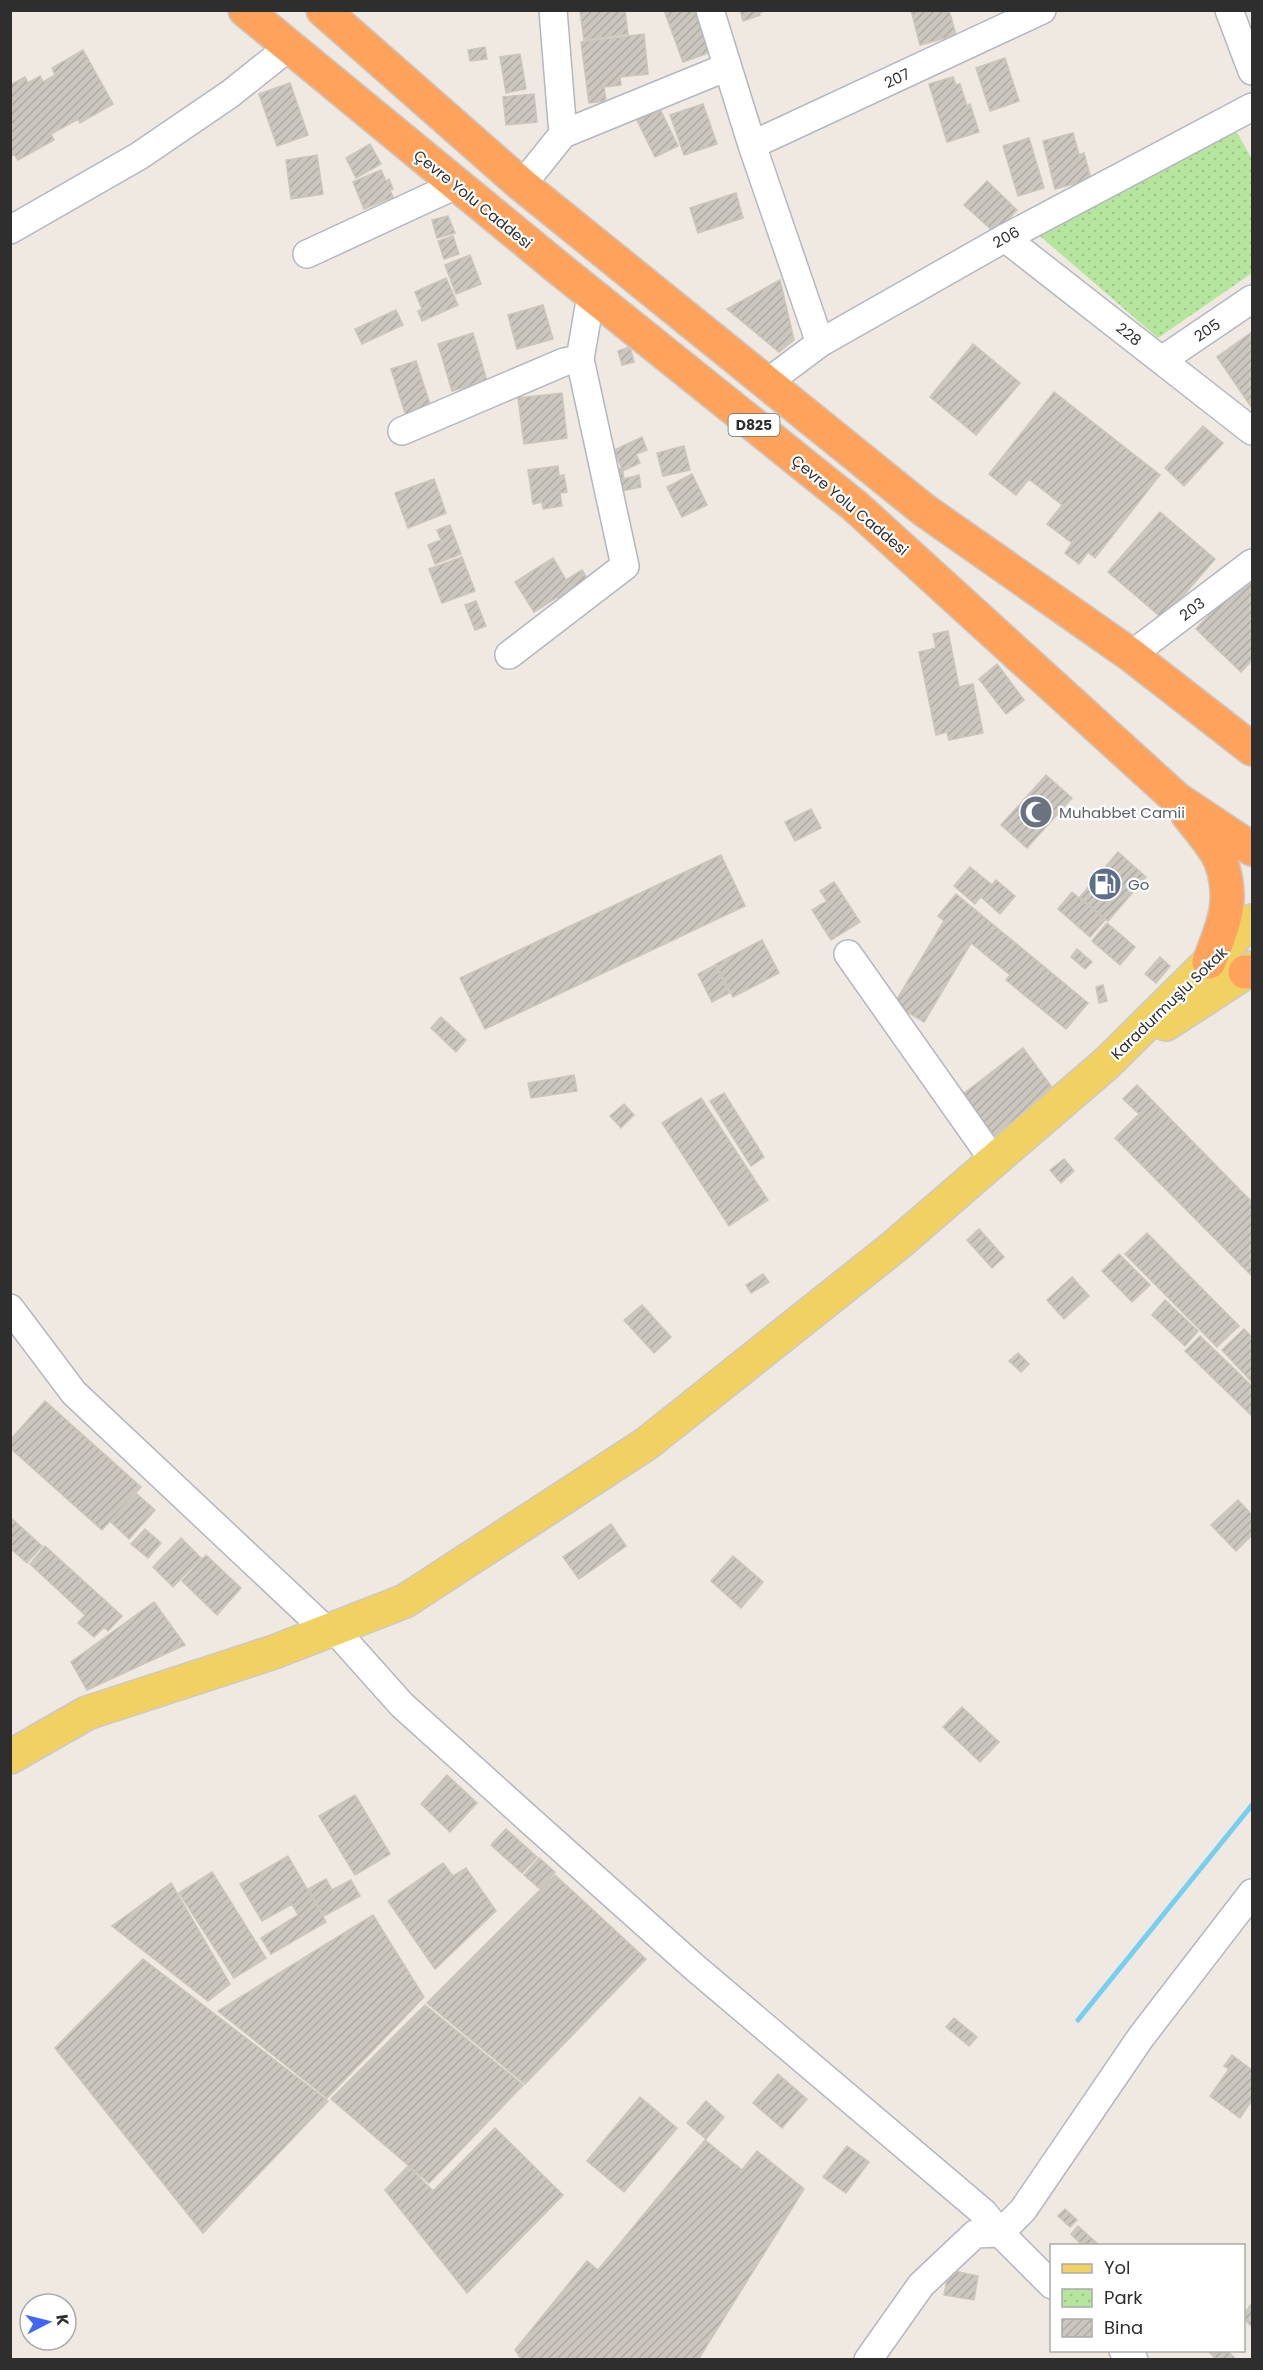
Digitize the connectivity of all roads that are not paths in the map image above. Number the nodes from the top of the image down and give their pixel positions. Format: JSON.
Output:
{"nodes":[{"id":1,"x":245,"y":10,"type":"edge"},
{"id":2,"x":323,"y":10,"type":"edge"},
{"id":3,"x":553,"y":10,"type":"edge"},
{"id":4,"x":710,"y":10,"type":"edge"},
{"id":5,"x":1042,"y":10,"type":"edge"},
{"id":6,"x":1229,"y":10,"type":"edge"},
{"id":7,"x":289,"y":47,"type":"junction"},
{"id":8,"x":727,"y":67,"type":"junction"},
{"id":9,"x":1252,"y":71,"type":"edge"},
{"id":10,"x":1252,"y":107,"type":"edge"},
{"id":11,"x":563,"y":134,"type":"junction"},
{"id":12,"x":752,"y":145,"type":"junction"},
{"id":13,"x":456,"y":185,"type":"junction"},
{"id":14,"x":522,"y":185,"type":"junction"},
{"id":15,"x":10,"y":230,"type":"edge"},
{"id":16,"x":1005,"y":238,"type":"junction"},
{"id":17,"x":307,"y":254,"type":"dead end"},
{"id":18,"x":591,"y":295,"type":"junction"},
{"id":19,"x":1252,"y":299,"type":"edge"},
{"id":20,"x":820,"y":343,"type":"junction"},
{"id":21,"x":579,"y":359,"type":"junction"},
{"id":22,"x":1162,"y":360,"type":"junction"},
{"id":23,"x":768,"y":382,"type":"junction"},
{"id":24,"x":402,"y":431,"type":"dead end"},
{"id":25,"x":1252,"y":431,"type":"edge"},
{"id":26,"x":1252,"y":563,"type":"edge"},
{"id":27,"x":509,"y":656,"type":"dead end"},
{"id":28,"x":1131,"y":656,"type":"junction"},
{"id":29,"x":1245,"y":742,"type":"edge"},
{"id":30,"x":1177,"y":799,"type":"junction"},
{"id":31,"x":1252,"y":849,"type":"edge"},
{"id":32,"x":1252,"y":921,"type":"edge"},
{"id":33,"x":848,"y":954,"type":"dead end"},
{"id":34,"x":1209,"y":962,"type":"junction"},
{"id":35,"x":1250,"y":971,"type":"edge"},
{"id":36,"x":1107,"y":1063,"type":"junction"},
{"id":37,"x":994,"y":1161,"type":"junction"},
{"id":38,"x":10,"y":1308,"type":"edge"},
{"id":39,"x":330,"y":1630,"type":"junction"},
{"id":40,"x":10,"y":1757,"type":"edge"},
{"id":41,"x":1250,"y":1901,"type":"edge"},
{"id":42,"x":1000,"y":2233,"type":"junction"},
{"id":43,"x":1050,"y":2283,"type":"edge"},
{"id":44,"x":867,"y":2360,"type":"edge"}],
"edges":[{"from":1,"to":7,"type":"highway","name":"Çevre Yolu Caddesi","number":"D825"},
{"from":2,"to":14,"type":"highway","number":"D825"},
{"from":3,"to":11,"type":"street"},
{"from":4,"to":8,"type":"street"},
{"from":5,"to":12,"type":"street","name":"207"},
{"from":6,"to":9,"type":"street"},
{"from":7,"to":13,"type":"highway","name":"Çevre Yolu Caddesi","number":"D825"},
{"from":7,"to":15,"type":"street"},
{"from":8,"to":11,"type":"street"},
{"from":8,"to":12,"type":"street"},
{"from":10,"to":16,"type":"street","name":"206"},
{"from":11,"to":14,"type":"street"},
{"from":12,"to":20,"type":"street"},
{"from":13,"to":17,"type":"street"},
{"from":13,"to":18,"type":"highway","name":"Çevre Yolu Caddesi","number":"D825"},
{"from":14,"to":23,"type":"highway","number":"D825"},
{"from":16,"to":20,"type":"street","name":"206"},
{"from":16,"to":22,"type":"street","name":"228"},
{"from":18,"to":21,"type":"street"},
{"from":18,"to":30,"type":"highway","name":"Çevre Yolu Caddesi","number":"D825"},
{"from":19,"to":22,"type":"street","name":"205"},
{"from":20,"to":23,"type":"street","name":"206"},
{"from":21,"to":24,"type":"street"},
{"from":21,"to":27,"type":"street"},
{"from":22,"to":25,"type":"street","name":"228"},
{"from":23,"to":28,"type":"highway","number":"D825"},
{"from":26,"to":28,"type":"street","name":"203"},
{"from":28,"to":29,"type":"highway","number":"D825"},
{"from":30,"to":31,"type":"highway","name":"Çevre Yolu Caddesi","number":"D825"},
{"from":30,"to":34,"type":"highway"},
{"from":32,"to":34,"type":"main road","name":"Karadurmuşlu Sokak"},
{"from":33,"to":37,"type":"street"},
{"from":34,"to":36,"type":"main road","name":"Karadurmuşlu Sokak"},
{"from":35,"to":36,"type":"main road","name":"Karadurmuşlu Sokak"},
{"from":36,"to":37,"type":"main road"},
{"from":37,"to":39,"type":"main road"},
{"from":38,"to":39,"type":"street"},
{"from":39,"to":40,"type":"main road"},
{"from":39,"to":42,"type":"street"},
{"from":41,"to":42,"type":"street"},
{"from":42,"to":43,"type":"street"},
{"from":42,"to":44,"type":"street"}]}
